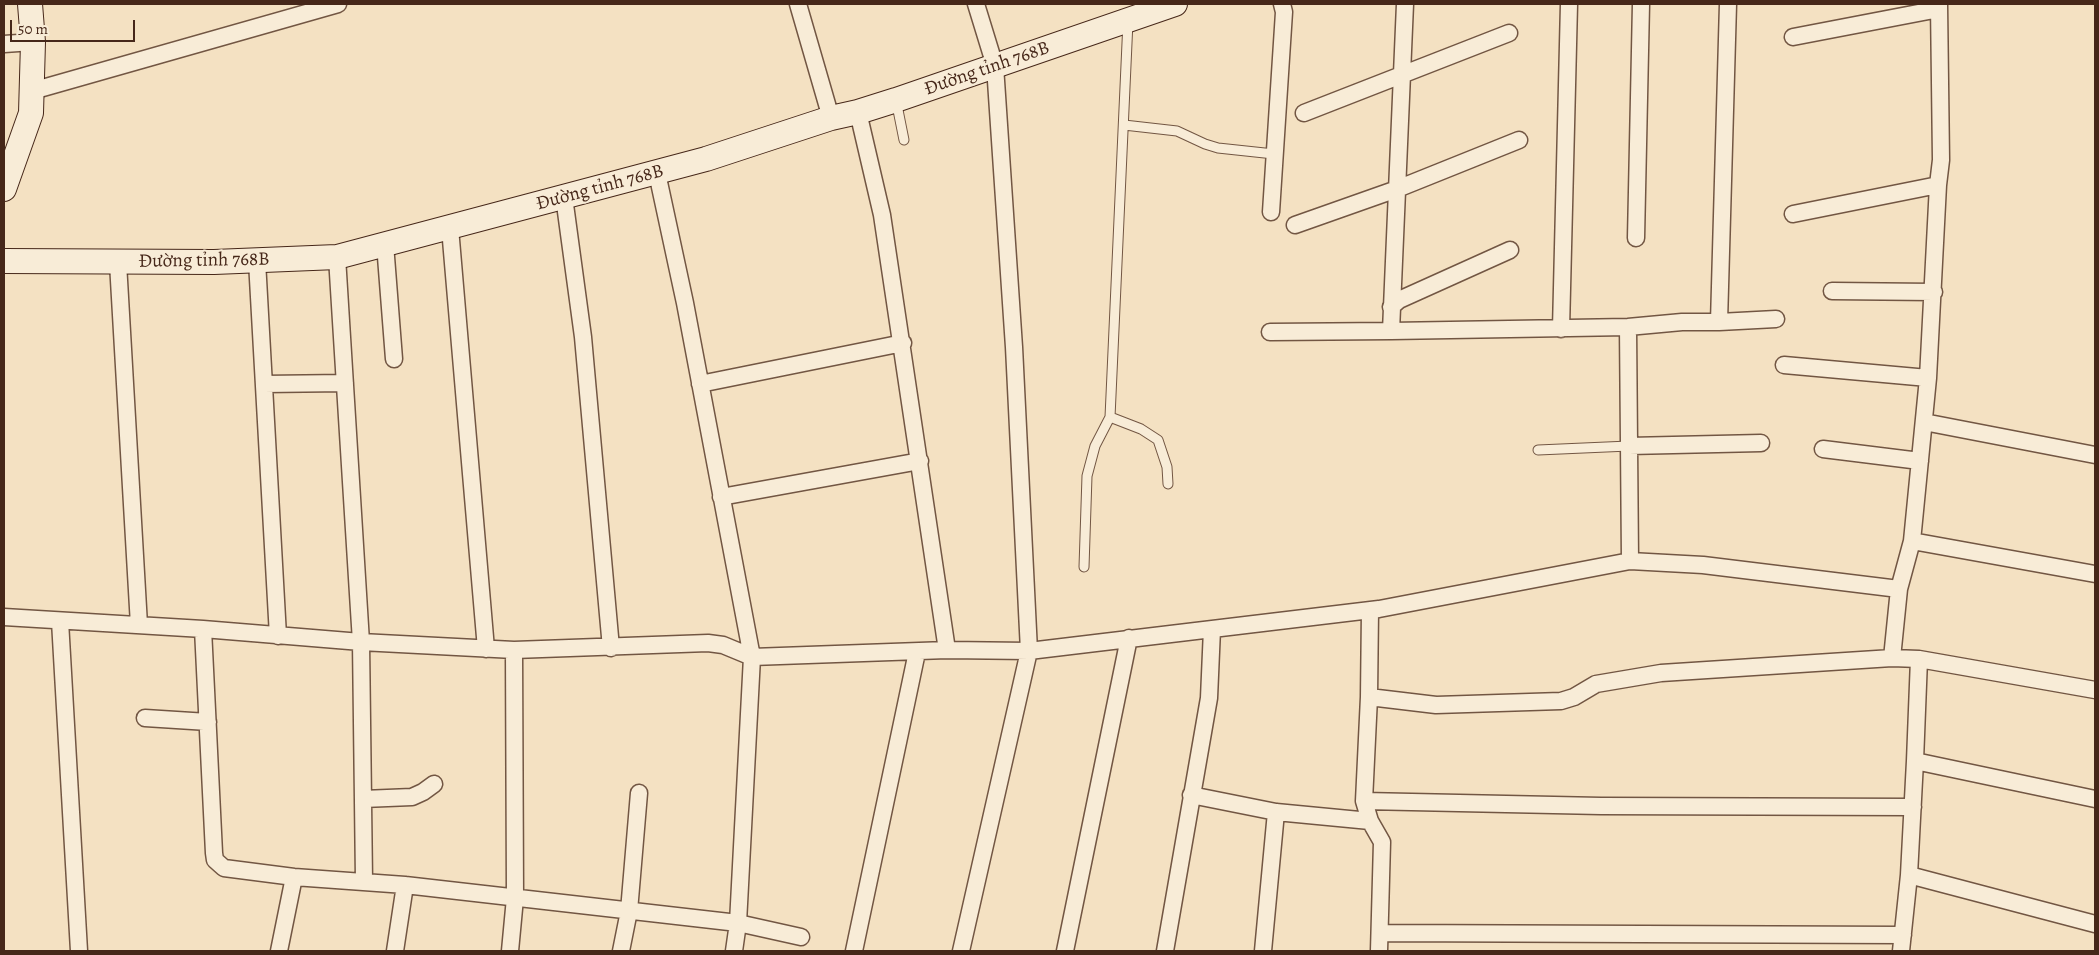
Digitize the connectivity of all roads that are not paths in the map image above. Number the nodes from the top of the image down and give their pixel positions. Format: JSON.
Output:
{"nodes":[{"id":1,"x":30,"y":4,"type":"edge"},
{"id":2,"x":338,"y":4,"type":"edge"},
{"id":3,"x":798,"y":4,"type":"edge"},
{"id":4,"x":976,"y":4,"type":"edge"},
{"id":5,"x":1282,"y":4,"type":"edge"},
{"id":6,"x":1405,"y":4,"type":"edge"},
{"id":7,"x":1569,"y":4,"type":"edge"},
{"id":8,"x":1641,"y":4,"type":"edge"},
{"id":9,"x":1728,"y":4,"type":"edge"},
{"id":10,"x":1160,"y":6,"type":"edge"},
{"id":11,"x":1939,"y":6,"type":"edge"},
{"id":12,"x":1128,"y":21,"type":"junction"},
{"id":13,"x":1508,"y":33,"type":"dead end"},
{"id":14,"x":1792,"y":37,"type":"dead end"},
{"id":15,"x":33,"y":42,"type":"junction"},
{"id":16,"x":4,"y":44,"type":"edge"},
{"id":17,"x":995,"y":66,"type":"junction"},
{"id":18,"x":1402,"y":74,"type":"junction"},
{"id":19,"x":32,"y":91,"type":"junction"},
{"id":20,"x":896,"y":100,"type":"junction"},
{"id":21,"x":858,"y":112,"type":"junction"},
{"id":22,"x":1304,"y":113,"type":"dead end"},
{"id":23,"x":831,"y":118,"type":"junction"},
{"id":24,"x":1124,"y":125,"type":"junction"},
{"id":25,"x":904,"y":140,"type":"dead end"},
{"id":26,"x":1519,"y":140,"type":"dead end"},
{"id":27,"x":1274,"y":154,"type":"junction"},
{"id":28,"x":657,"y":173,"type":"junction"},
{"id":29,"x":1938,"y":185,"type":"junction"},
{"id":30,"x":4,"y":189,"type":"edge"},
{"id":31,"x":1397,"y":189,"type":"junction"},
{"id":32,"x":564,"y":197,"type":"junction"},
{"id":33,"x":1271,"y":212,"type":"dead end"},
{"id":34,"x":1793,"y":214,"type":"dead end"},
{"id":35,"x":1295,"y":225,"type":"dead end"},
{"id":36,"x":450,"y":228,"type":"junction"},
{"id":37,"x":1636,"y":238,"type":"dead end"},
{"id":38,"x":385,"y":244,"type":"junction"},
{"id":39,"x":1510,"y":250,"type":"dead end"},
{"id":40,"x":337,"y":257,"type":"junction"},
{"id":41,"x":4,"y":261,"type":"edge"},
{"id":42,"x":257,"y":261,"type":"junction"},
{"id":43,"x":118,"y":263,"type":"junction"},
{"id":44,"x":1832,"y":292,"type":"dead end"},
{"id":45,"x":1934,"y":292,"type":"junction"},
{"id":46,"x":1392,"y":307,"type":"junction"},
{"id":47,"x":1776,"y":319,"type":"dead end"},
{"id":48,"x":1720,"y":322,"type":"junction"},
{"id":49,"x":1628,"y":327,"type":"junction"},
{"id":50,"x":1560,"y":329,"type":"junction"},
{"id":51,"x":1391,"y":331,"type":"junction"},
{"id":52,"x":1270,"y":332,"type":"dead end"},
{"id":53,"x":903,"y":343,"type":"junction"},
{"id":54,"x":394,"y":359,"type":"dead end"},
{"id":55,"x":1784,"y":365,"type":"dead end"},
{"id":56,"x":1928,"y":378,"type":"junction"},
{"id":57,"x":264,"y":384,"type":"junction"},
{"id":58,"x":345,"y":384,"type":"junction"},
{"id":59,"x":700,"y":384,"type":"junction"},
{"id":60,"x":1110,"y":417,"type":"junction"},
{"id":61,"x":1924,"y":422,"type":"junction"},
{"id":62,"x":1762,"y":443,"type":"dead end"},
{"id":63,"x":1629,"y":446,"type":"junction"},
{"id":64,"x":1823,"y":449,"type":"dead end"},
{"id":65,"x":1538,"y":450,"type":"dead end"},
{"id":66,"x":2095,"y":455,"type":"edge"},
{"id":67,"x":920,"y":461,"type":"junction"},
{"id":68,"x":1920,"y":461,"type":"junction"},
{"id":69,"x":1168,"y":484,"type":"dead end"},
{"id":70,"x":721,"y":497,"type":"junction"},
{"id":71,"x":1912,"y":541,"type":"junction"},
{"id":72,"x":1630,"y":561,"type":"junction"},
{"id":73,"x":1084,"y":567,"type":"dead end"},
{"id":74,"x":2095,"y":574,"type":"edge"},
{"id":75,"x":1899,"y":589,"type":"junction"},
{"id":76,"x":1370,"y":610,"type":"junction"},
{"id":77,"x":4,"y":617,"type":"edge"},
{"id":78,"x":60,"y":620,"type":"junction"},
{"id":79,"x":139,"y":625,"type":"junction"},
{"id":80,"x":203,"y":629,"type":"junction"},
{"id":81,"x":1212,"y":629,"type":"junction"},
{"id":82,"x":278,"y":636,"type":"junction"},
{"id":83,"x":1129,"y":638,"type":"junction"},
{"id":84,"x":361,"y":642,"type":"junction"},
{"id":85,"x":611,"y":648,"type":"junction"},
{"id":86,"x":486,"y":649,"type":"junction"},
{"id":87,"x":514,"y":650,"type":"junction"},
{"id":88,"x":947,"y":650,"type":"junction"},
{"id":89,"x":1029,"y":651,"type":"junction"},
{"id":90,"x":917,"y":652,"type":"junction"},
{"id":91,"x":752,"y":656,"type":"junction"},
{"id":92,"x":1892,"y":658,"type":"junction"},
{"id":93,"x":1919,"y":659,"type":"junction"},
{"id":94,"x":2095,"y":690,"type":"edge"},
{"id":95,"x":1369,"y":697,"type":"junction"},
{"id":96,"x":145,"y":718,"type":"dead end"},
{"id":97,"x":208,"y":722,"type":"junction"},
{"id":98,"x":1915,"y":761,"type":"junction"},
{"id":99,"x":434,"y":784,"type":"dead end"},
{"id":100,"x":639,"y":793,"type":"dead end"},
{"id":101,"x":1191,"y":795,"type":"junction"},
{"id":102,"x":363,"y":799,"type":"junction"},
{"id":103,"x":2095,"y":799,"type":"edge"},
{"id":104,"x":1364,"y":801,"type":"junction"},
{"id":105,"x":1913,"y":806,"type":"junction"},
{"id":106,"x":1276,"y":812,"type":"junction"},
{"id":107,"x":1370,"y":821,"type":"junction"},
{"id":108,"x":1909,"y":875,"type":"junction"},
{"id":109,"x":294,"y":877,"type":"junction"},
{"id":110,"x":364,"y":881,"type":"junction"},
{"id":111,"x":405,"y":885,"type":"junction"},
{"id":112,"x":515,"y":898,"type":"junction"},
{"id":113,"x":630,"y":911,"type":"junction"},
{"id":114,"x":738,"y":923,"type":"junction"},
{"id":115,"x":2095,"y":924,"type":"edge"},
{"id":116,"x":1380,"y":933,"type":"junction"},
{"id":117,"x":801,"y":937,"type":"dead end"},
{"id":118,"x":1902,"y":943,"type":"edge"},
{"id":119,"x":79,"y":951,"type":"edge"},
{"id":120,"x":279,"y":951,"type":"edge"},
{"id":121,"x":395,"y":951,"type":"edge"},
{"id":122,"x":510,"y":951,"type":"edge"},
{"id":123,"x":621,"y":951,"type":"edge"},
{"id":124,"x":734,"y":951,"type":"edge"},
{"id":125,"x":854,"y":951,"type":"edge"},
{"id":126,"x":961,"y":951,"type":"edge"},
{"id":127,"x":1065,"y":951,"type":"edge"},
{"id":128,"x":1165,"y":951,"type":"edge"},
{"id":129,"x":1263,"y":951,"type":"edge"},
{"id":130,"x":1379,"y":951,"type":"edge"}],
"edges":[{"from":1,"to":15,"type":"street"},
{"from":2,"to":19,"type":"street"},
{"from":3,"to":23,"type":"street"},
{"from":4,"to":17,"type":"street"},
{"from":5,"to":27,"type":"street"},
{"from":6,"to":18,"type":"street"},
{"from":7,"to":50,"type":"street"},
{"from":8,"to":37,"type":"street"},
{"from":9,"to":48,"type":"street"},
{"from":10,"to":12,"type":"street","name":"Đường tỉnh 768B"},
{"from":11,"to":14,"type":"street"},
{"from":11,"to":29,"type":"street"},
{"from":12,"to":17,"type":"street","name":"Đường tỉnh 768B"},
{"from":12,"to":24,"type":"lane"},
{"from":13,"to":18,"type":"street"},
{"from":15,"to":16,"type":"street"},
{"from":15,"to":19,"type":"street"},
{"from":17,"to":20,"type":"street","name":"Đường tỉnh 768B"},
{"from":17,"to":89,"type":"street"},
{"from":18,"to":22,"type":"street"},
{"from":18,"to":31,"type":"street"},
{"from":19,"to":30,"type":"street"},
{"from":20,"to":21,"type":"street","name":"Đường tỉnh 768B"},
{"from":20,"to":25,"type":"lane"},
{"from":21,"to":23,"type":"street","name":"Đường tỉnh 768B"},
{"from":21,"to":53,"type":"street"},
{"from":23,"to":28,"type":"street","name":"Đường tỉnh 768B"},
{"from":24,"to":27,"type":"lane"},
{"from":24,"to":60,"type":"lane"},
{"from":26,"to":31,"type":"street"},
{"from":27,"to":33,"type":"street"},
{"from":28,"to":32,"type":"street","name":"Đường tỉnh 768B"},
{"from":28,"to":59,"type":"street"},
{"from":29,"to":34,"type":"street"},
{"from":29,"to":45,"type":"street"},
{"from":31,"to":35,"type":"street"},
{"from":31,"to":46,"type":"street"},
{"from":32,"to":36,"type":"street","name":"Đường tỉnh 768B"},
{"from":32,"to":85,"type":"street"},
{"from":36,"to":38,"type":"street","name":"Đường tỉnh 768B"},
{"from":36,"to":86,"type":"street"},
{"from":38,"to":40,"type":"street","name":"Đường tỉnh 768B"},
{"from":38,"to":54,"type":"street"},
{"from":39,"to":46,"type":"street"},
{"from":40,"to":42,"type":"street","name":"Đường tỉnh 768B"},
{"from":40,"to":58,"type":"street"},
{"from":41,"to":43,"type":"street","name":"Đường tỉnh 768B"},
{"from":42,"to":43,"type":"street","name":"Đường tỉnh 768B"},
{"from":42,"to":57,"type":"street"},
{"from":43,"to":79,"type":"street"},
{"from":44,"to":45,"type":"street"},
{"from":45,"to":56,"type":"street"},
{"from":46,"to":51,"type":"street"},
{"from":47,"to":48,"type":"street"},
{"from":48,"to":49,"type":"street"},
{"from":49,"to":50,"type":"street"},
{"from":49,"to":63,"type":"street"},
{"from":50,"to":51,"type":"street"},
{"from":51,"to":52,"type":"street"},
{"from":53,"to":59,"type":"street"},
{"from":53,"to":67,"type":"street"},
{"from":55,"to":56,"type":"street"},
{"from":56,"to":61,"type":"street"},
{"from":57,"to":58,"type":"street"},
{"from":57,"to":82,"type":"street"},
{"from":58,"to":84,"type":"street"},
{"from":59,"to":70,"type":"street"},
{"from":60,"to":69,"type":"lane"},
{"from":60,"to":73,"type":"lane"},
{"from":61,"to":66,"type":"street"},
{"from":61,"to":68,"type":"street"},
{"from":62,"to":63,"type":"street"},
{"from":63,"to":65,"type":"lane"},
{"from":63,"to":72,"type":"street"},
{"from":64,"to":68,"type":"street"},
{"from":67,"to":70,"type":"street"},
{"from":67,"to":88,"type":"street"},
{"from":68,"to":71,"type":"street"},
{"from":70,"to":91,"type":"street"},
{"from":71,"to":74,"type":"street"},
{"from":71,"to":75,"type":"street"},
{"from":72,"to":75,"type":"street"},
{"from":72,"to":76,"type":"street"},
{"from":75,"to":92,"type":"street"},
{"from":76,"to":81,"type":"street"},
{"from":76,"to":95,"type":"street"},
{"from":77,"to":78,"type":"street"},
{"from":78,"to":79,"type":"street"},
{"from":78,"to":119,"type":"street"},
{"from":79,"to":80,"type":"street"},
{"from":80,"to":82,"type":"street"},
{"from":80,"to":97,"type":"street"},
{"from":81,"to":83,"type":"street"},
{"from":81,"to":101,"type":"street"},
{"from":82,"to":84,"type":"street"},
{"from":83,"to":89,"type":"street"},
{"from":83,"to":127,"type":"street"},
{"from":84,"to":86,"type":"street"},
{"from":84,"to":102,"type":"street"},
{"from":85,"to":87,"type":"street"},
{"from":85,"to":91,"type":"street"},
{"from":86,"to":87,"type":"street"},
{"from":87,"to":112,"type":"street"},
{"from":88,"to":89,"type":"street"},
{"from":88,"to":90,"type":"street"},
{"from":89,"to":126,"type":"street"},
{"from":90,"to":91,"type":"street"},
{"from":90,"to":125,"type":"street"},
{"from":91,"to":114,"type":"street"},
{"from":92,"to":93,"type":"street"},
{"from":92,"to":95,"type":"street"},
{"from":93,"to":94,"type":"street"},
{"from":93,"to":98,"type":"street"},
{"from":95,"to":104,"type":"street"},
{"from":96,"to":97,"type":"street"},
{"from":97,"to":109,"type":"street"},
{"from":98,"to":103,"type":"street"},
{"from":98,"to":105,"type":"street"},
{"from":99,"to":102,"type":"street"},
{"from":100,"to":113,"type":"street"},
{"from":101,"to":106,"type":"street"},
{"from":101,"to":128,"type":"street"},
{"from":102,"to":110,"type":"street"},
{"from":104,"to":105,"type":"street"},
{"from":104,"to":107,"type":"street"},
{"from":105,"to":108,"type":"street"},
{"from":106,"to":107,"type":"street"},
{"from":106,"to":129,"type":"street"},
{"from":107,"to":116,"type":"street"},
{"from":108,"to":115,"type":"street"},
{"from":108,"to":118,"type":"street"},
{"from":109,"to":110,"type":"street"},
{"from":109,"to":120,"type":"street"},
{"from":110,"to":111,"type":"street"},
{"from":111,"to":112,"type":"street"},
{"from":111,"to":121,"type":"street"},
{"from":112,"to":113,"type":"street"},
{"from":112,"to":122,"type":"street"},
{"from":113,"to":114,"type":"street"},
{"from":113,"to":123,"type":"street"},
{"from":114,"to":117,"type":"street"},
{"from":114,"to":124,"type":"street"},
{"from":116,"to":118,"type":"street"},
{"from":116,"to":130,"type":"street"}]}
